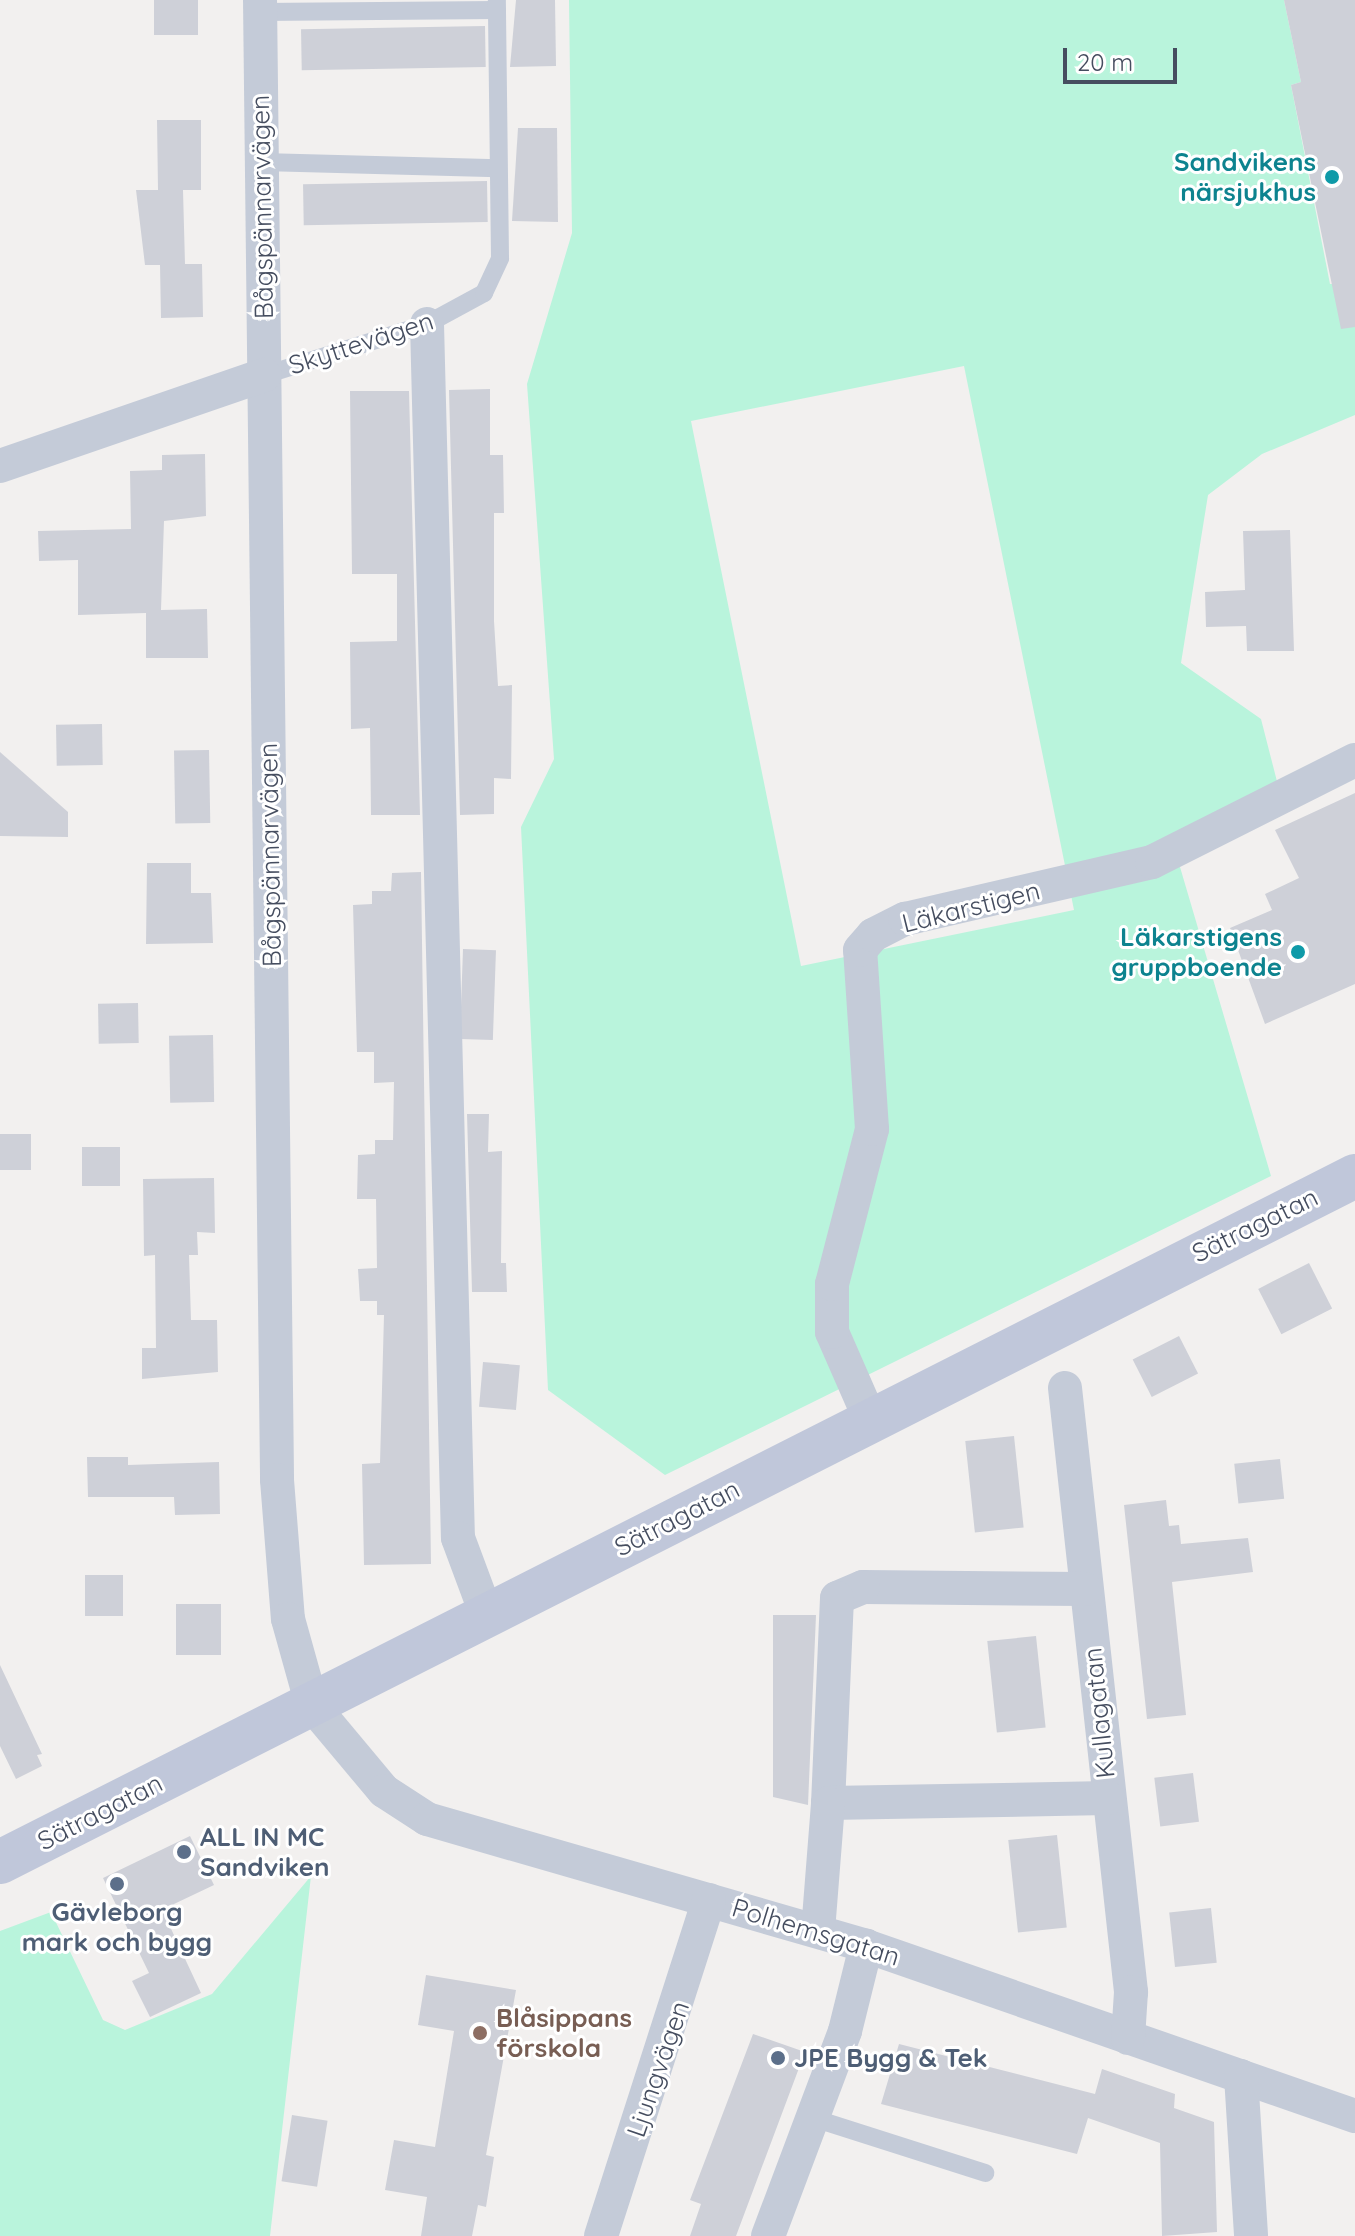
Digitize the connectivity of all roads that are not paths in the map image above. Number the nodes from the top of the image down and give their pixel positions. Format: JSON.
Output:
{"nodes":[{"id":1,"x":497,"y":5,"type":"edge"},
{"id":2,"x":260,"y":6,"type":"edge"},
{"id":3,"x":262,"y":162,"type":"junction"},
{"id":4,"x":498,"y":168,"type":"junction"},
{"id":5,"x":427,"y":324,"type":"junction"},
{"id":6,"x":265,"y":375,"type":"junction"},
{"id":7,"x":0,"y":466,"type":"edge"},
{"id":8,"x":1355,"y":760,"type":"edge"},
{"id":9,"x":1355,"y":1176,"type":"edge"},
{"id":10,"x":1065,"y":1388,"type":"dead end"},
{"id":11,"x":870,"y":1419,"type":"junction"},
{"id":12,"x":1085,"y":1589,"type":"junction"},
{"id":13,"x":487,"y":1616,"type":"junction"},
{"id":14,"x":312,"y":1705,"type":"junction"},
{"id":15,"x":1108,"y":1798,"type":"junction"},
{"id":16,"x":828,"y":1803,"type":"junction"},
{"id":17,"x":0,"y":1862,"type":"edge"},
{"id":18,"x":709,"y":1900,"type":"junction"},
{"id":19,"x":818,"y":1931,"type":"junction"},
{"id":20,"x":866,"y":1946,"type":"junction"},
{"id":21,"x":1128,"y":2038,"type":"junction"},
{"id":22,"x":1241,"y":2076,"type":"junction"},
{"id":23,"x":1355,"y":2116,"type":"edge"},
{"id":24,"x":813,"y":2118,"type":"junction"},
{"id":25,"x":985,"y":2173,"type":"dead end"},
{"id":26,"x":601,"y":2236,"type":"edge"},
{"id":27,"x":768,"y":2236,"type":"edge"},
{"id":28,"x":1251,"y":2236,"type":"edge"}],
"edges":[{"from":1,"to":2,"type":"lane"},
{"from":1,"to":4,"type":"lane","name":"Skyttevägen"},
{"from":2,"to":3,"type":"street","name":"Bågspännarvägen"},
{"from":3,"to":4,"type":"lane"},
{"from":3,"to":6,"type":"street","name":"Bågspännarvägen"},
{"from":4,"to":5,"type":"lane","name":"Skyttevägen"},
{"from":5,"to":6,"type":"lane","name":"Skyttevägen"},
{"from":5,"to":13,"type":"street"},
{"from":6,"to":7,"type":"street","name":"Skyttevägen"},
{"from":6,"to":14,"type":"street","name":"Bågspännarvägen"},
{"from":8,"to":11,"type":"street","name":"Läkarstigen"},
{"from":9,"to":11,"type":"street","name":"Sätragatan"},
{"from":10,"to":12,"type":"street","name":"Kullagatan"},
{"from":11,"to":13,"type":"street","name":"Sätragatan"},
{"from":12,"to":15,"type":"street","name":"Kullagatan"},
{"from":12,"to":16,"type":"street"},
{"from":13,"to":14,"type":"street","name":"Sätragatan"},
{"from":14,"to":17,"type":"street","name":"Sätragatan"},
{"from":14,"to":18,"type":"street","name":"Polhemsgatan"},
{"from":15,"to":16,"type":"street"},
{"from":15,"to":21,"type":"street","name":"Kullagatan"},
{"from":16,"to":19,"type":"street"},
{"from":18,"to":19,"type":"street","name":"Polhemsgatan"},
{"from":18,"to":26,"type":"street","name":"Ljungvägen"},
{"from":19,"to":20,"type":"street","name":"Polhemsgatan"},
{"from":20,"to":21,"type":"street","name":"Polhemsgatan"},
{"from":20,"to":24,"type":"street"},
{"from":21,"to":22,"type":"street","name":"Polhemsgatan"},
{"from":22,"to":23,"type":"street","name":"Polhemsgatan"},
{"from":22,"to":28,"type":"street"},
{"from":24,"to":25,"type":"lane"},
{"from":24,"to":27,"type":"street"}]}
